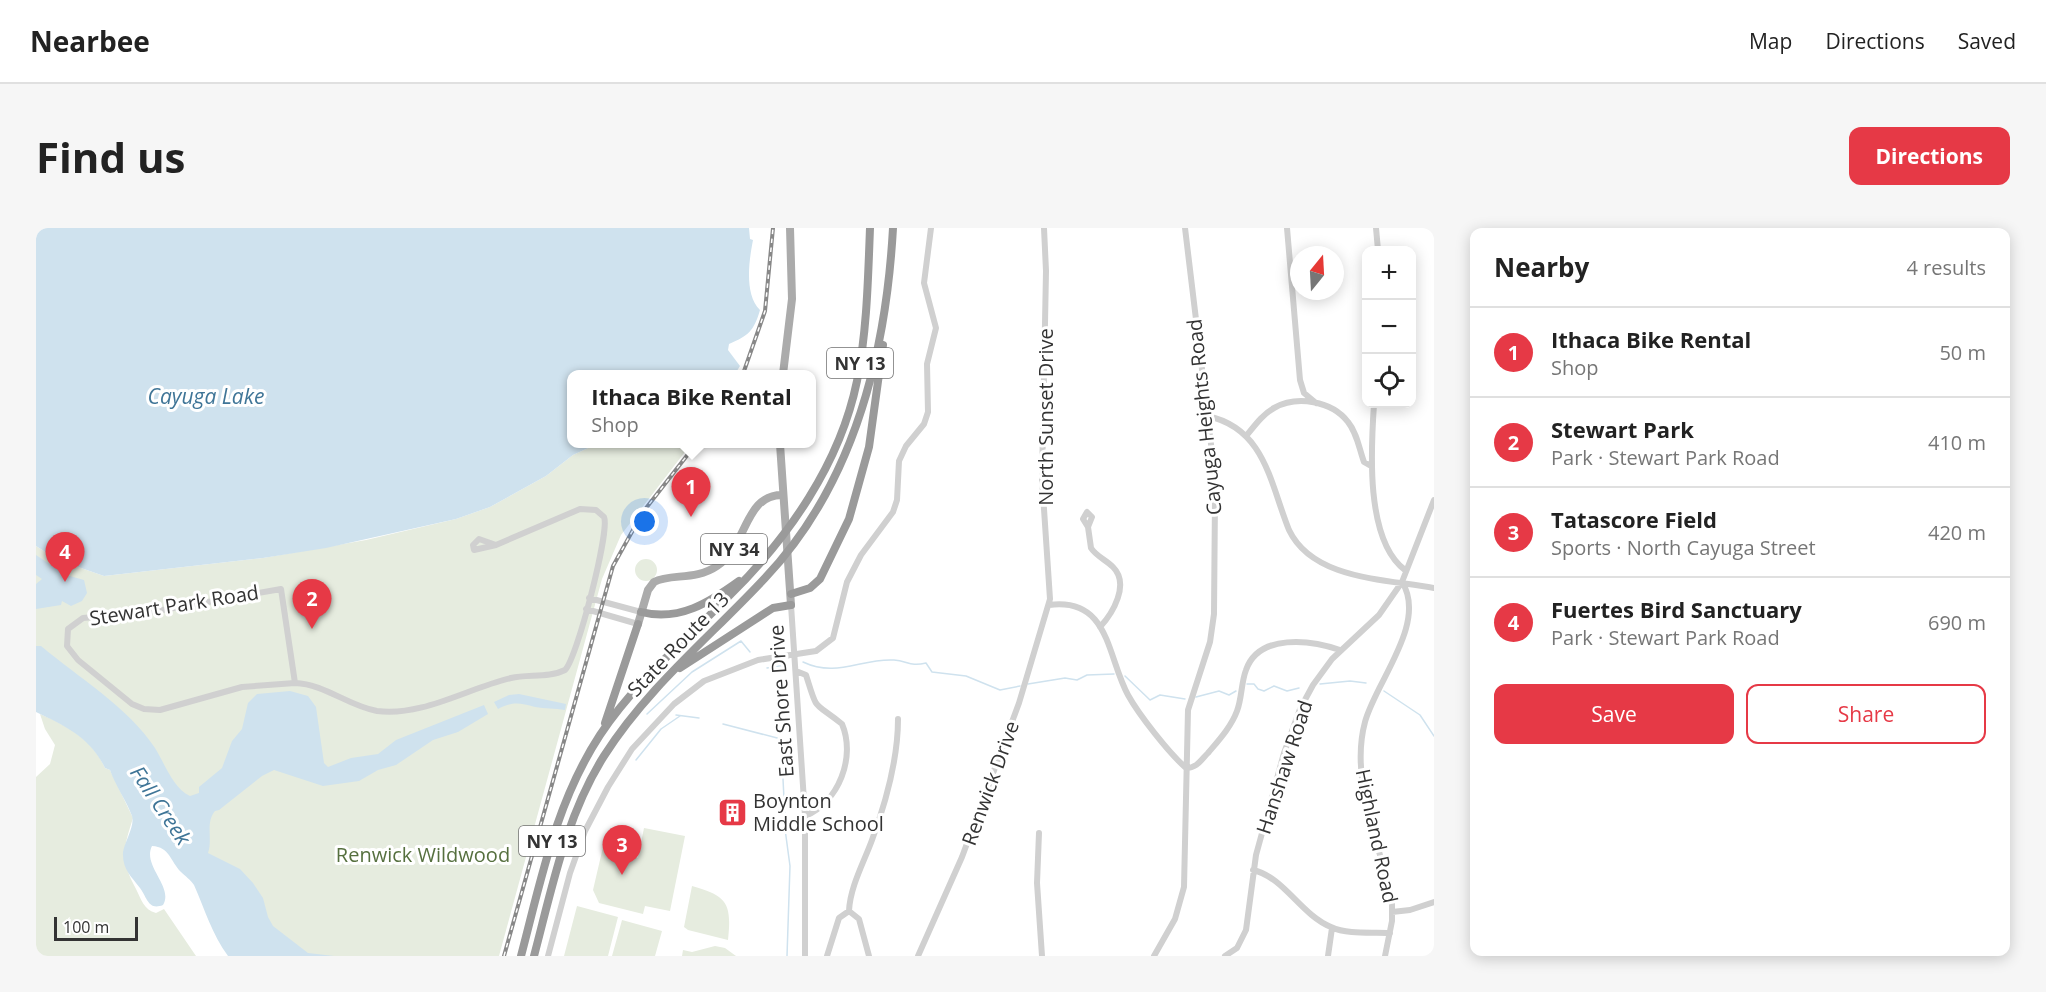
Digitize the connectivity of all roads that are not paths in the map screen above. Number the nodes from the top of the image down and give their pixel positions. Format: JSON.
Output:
{"nodes":[{"id":1,"x":790,"y":228,"type":"edge"},
{"id":2,"x":870,"y":228,"type":"edge"},
{"id":3,"x":893,"y":228,"type":"edge"},
{"id":4,"x":931,"y":228,"type":"edge"},
{"id":5,"x":1044,"y":228,"type":"edge"},
{"id":6,"x":1185,"y":228,"type":"edge"},
{"id":7,"x":1287,"y":228,"type":"edge"},
{"id":8,"x":1376,"y":228,"type":"edge"},
{"id":9,"x":1378,"y":246,"type":"edge"},
{"id":10,"x":886,"y":307,"type":"junction"},
{"id":11,"x":784,"y":370,"type":"edge"},
{"id":12,"x":1300,"y":384,"type":"junction"},
{"id":13,"x":1289,"y":402,"type":"junction"},
{"id":14,"x":1316,"y":403,"type":"junction"},
{"id":15,"x":1374,"y":408,"type":"edge"},
{"id":16,"x":1207,"y":416,"type":"junction"},
{"id":17,"x":1247,"y":435,"type":"junction"},
{"id":18,"x":780,"y":448,"type":"edge"},
{"id":19,"x":1371,"y":466,"type":"junction"},
{"id":20,"x":783,"y":495,"type":"junction"},
{"id":21,"x":1434,"y":500,"type":"edge"},
{"id":22,"x":1088,"y":527,"type":"dead end"},
{"id":23,"x":496,"y":545,"type":"dead end"},
{"id":24,"x":754,"y":570,"type":"junction"},
{"id":25,"x":1405,"y":570,"type":"junction"},
{"id":26,"x":1402,"y":582,"type":"junction"},
{"id":27,"x":1434,"y":588,"type":"edge"},
{"id":28,"x":791,"y":594,"type":"junction"},
{"id":29,"x":589,"y":598,"type":"junction"},
{"id":30,"x":791,"y":605,"type":"junction"},
{"id":31,"x":1049,"y":605,"type":"junction"},
{"id":32,"x":586,"y":609,"type":"junction"},
{"id":33,"x":641,"y":612,"type":"junction"},
{"id":34,"x":638,"y":624,"type":"junction"},
{"id":35,"x":1100,"y":627,"type":"junction"},
{"id":36,"x":1340,"y":650,"type":"junction"},
{"id":37,"x":795,"y":656,"type":"junction"},
{"id":38,"x":796,"y":671,"type":"junction"},
{"id":39,"x":664,"y":678,"type":"junction"},
{"id":40,"x":295,"y":683,"type":"junction"},
{"id":41,"x":898,"y":719,"type":"dead end"},
{"id":42,"x":601,"y":734,"type":"junction"},
{"id":43,"x":1186,"y":768,"type":"junction"},
{"id":44,"x":805,"y":816,"type":"junction"},
{"id":45,"x":1039,"y":832,"type":"dead end"},
{"id":46,"x":1253,"y":870,"type":"junction"},
{"id":47,"x":1434,"y":902,"type":"edge"},
{"id":48,"x":849,"y":911,"type":"junction"},
{"id":49,"x":1392,"y":912,"type":"junction"},
{"id":50,"x":1332,"y":928,"type":"junction"},
{"id":51,"x":1390,"y":933,"type":"junction"},
{"id":52,"x":521,"y":956,"type":"edge"},
{"id":53,"x":534,"y":956,"type":"edge"},
{"id":54,"x":548,"y":956,"type":"edge"},
{"id":55,"x":805,"y":956,"type":"edge"},
{"id":56,"x":827,"y":956,"type":"edge"},
{"id":57,"x":869,"y":956,"type":"edge"},
{"id":58,"x":918,"y":956,"type":"edge"},
{"id":59,"x":1042,"y":956,"type":"edge"},
{"id":60,"x":1154,"y":956,"type":"edge"},
{"id":61,"x":1225,"y":956,"type":"edge"},
{"id":62,"x":1328,"y":956,"type":"edge"},
{"id":63,"x":1385,"y":956,"type":"edge"}],
"edges":[{"from":1,"to":11,"type":"main road"},
{"from":2,"to":24,"type":"highway","name":"State Route 13","number":"NY 13"},
{"from":3,"to":10,"type":"highway","name":"State Route 13","number":"NY 13"},
{"from":4,"to":37,"type":"street"},
{"from":5,"to":31,"type":"street","name":"North Sunset Drive"},
{"from":6,"to":16,"type":"street","name":"Cayuga Heights Road"},
{"from":7,"to":12,"type":"street"},
{"from":8,"to":9,"type":"street"},
{"from":10,"to":28,"type":"highway"},
{"from":10,"to":39,"type":"highway","name":"State Route 13","number":"NY 13"},
{"from":12,"to":13,"type":"street"},
{"from":12,"to":14,"type":"street"},
{"from":13,"to":14,"type":"street"},
{"from":13,"to":17,"type":"street"},
{"from":14,"to":19,"type":"street"},
{"from":15,"to":19,"type":"street"},
{"from":16,"to":17,"type":"street"},
{"from":16,"to":43,"type":"street","name":"Cayuga Heights Road"},
{"from":17,"to":26,"type":"street"},
{"from":18,"to":20,"type":"main road","name":"East Shore Drive","number":"NY 34"},
{"from":19,"to":25,"type":"street"},
{"from":20,"to":28,"type":"main road","name":"East Shore Drive","number":"NY 34"},
{"from":20,"to":33,"type":"main road","number":"NY 34"},
{"from":21,"to":25,"type":"street","name":"Hanshaw Road"},
{"from":22,"to":35,"type":"street"},
{"from":23,"to":29,"type":"street","name":"Stewart Park Road"},
{"from":24,"to":33,"type":"highway"},
{"from":24,"to":42,"type":"highway","name":"State Route 13","number":"NY 13"},
{"from":25,"to":26,"type":"street","name":"Hanshaw Road"},
{"from":26,"to":27,"type":"street"},
{"from":26,"to":36,"type":"street","name":"Hanshaw Road"},
{"from":26,"to":49,"type":"street","name":"Highland Road"},
{"from":28,"to":30,"type":"main road","name":"East Shore Drive","number":"NY 34"},
{"from":29,"to":32,"type":"street","name":"Stewart Park Road"},
{"from":29,"to":33,"type":"street"},
{"from":30,"to":37,"type":"street","name":"East Shore Drive"},
{"from":30,"to":39,"type":"highway"},
{"from":31,"to":35,"type":"street"},
{"from":31,"to":58,"type":"street","name":"Renwick Drive"},
{"from":32,"to":34,"type":"street"},
{"from":32,"to":40,"type":"street","name":"Stewart Park Road"},
{"from":33,"to":34,"type":"main road","number":"NY 34"},
{"from":34,"to":42,"type":"highway","number":"NY 34"},
{"from":35,"to":43,"type":"street"},
{"from":36,"to":43,"type":"street"},
{"from":36,"to":46,"type":"street","name":"Hanshaw Road"},
{"from":37,"to":38,"type":"street","name":"East Shore Drive"},
{"from":37,"to":54,"type":"street"},
{"from":38,"to":44,"type":"street","name":"East Shore Drive"},
{"from":38,"to":44,"type":"street"},
{"from":39,"to":53,"type":"highway","name":"State Route 13","number":"NY 13"},
{"from":40,"to":40,"type":"street","name":"Stewart Park Road"},
{"from":41,"to":48,"type":"street"},
{"from":42,"to":52,"type":"highway","name":"State Route 13","number":"NY 13"},
{"from":43,"to":60,"type":"street","name":"Cayuga Heights Road"},
{"from":44,"to":55,"type":"street","name":"East Shore Drive"},
{"from":45,"to":59,"type":"street"},
{"from":46,"to":50,"type":"street"},
{"from":46,"to":61,"type":"street","name":"Hanshaw Road"},
{"from":47,"to":49,"type":"street"},
{"from":48,"to":56,"type":"street"},
{"from":48,"to":57,"type":"street"},
{"from":49,"to":51,"type":"street","name":"Highland Road"},
{"from":50,"to":51,"type":"street"},
{"from":50,"to":62,"type":"street"},
{"from":51,"to":63,"type":"street","name":"Highland Road"}]}
